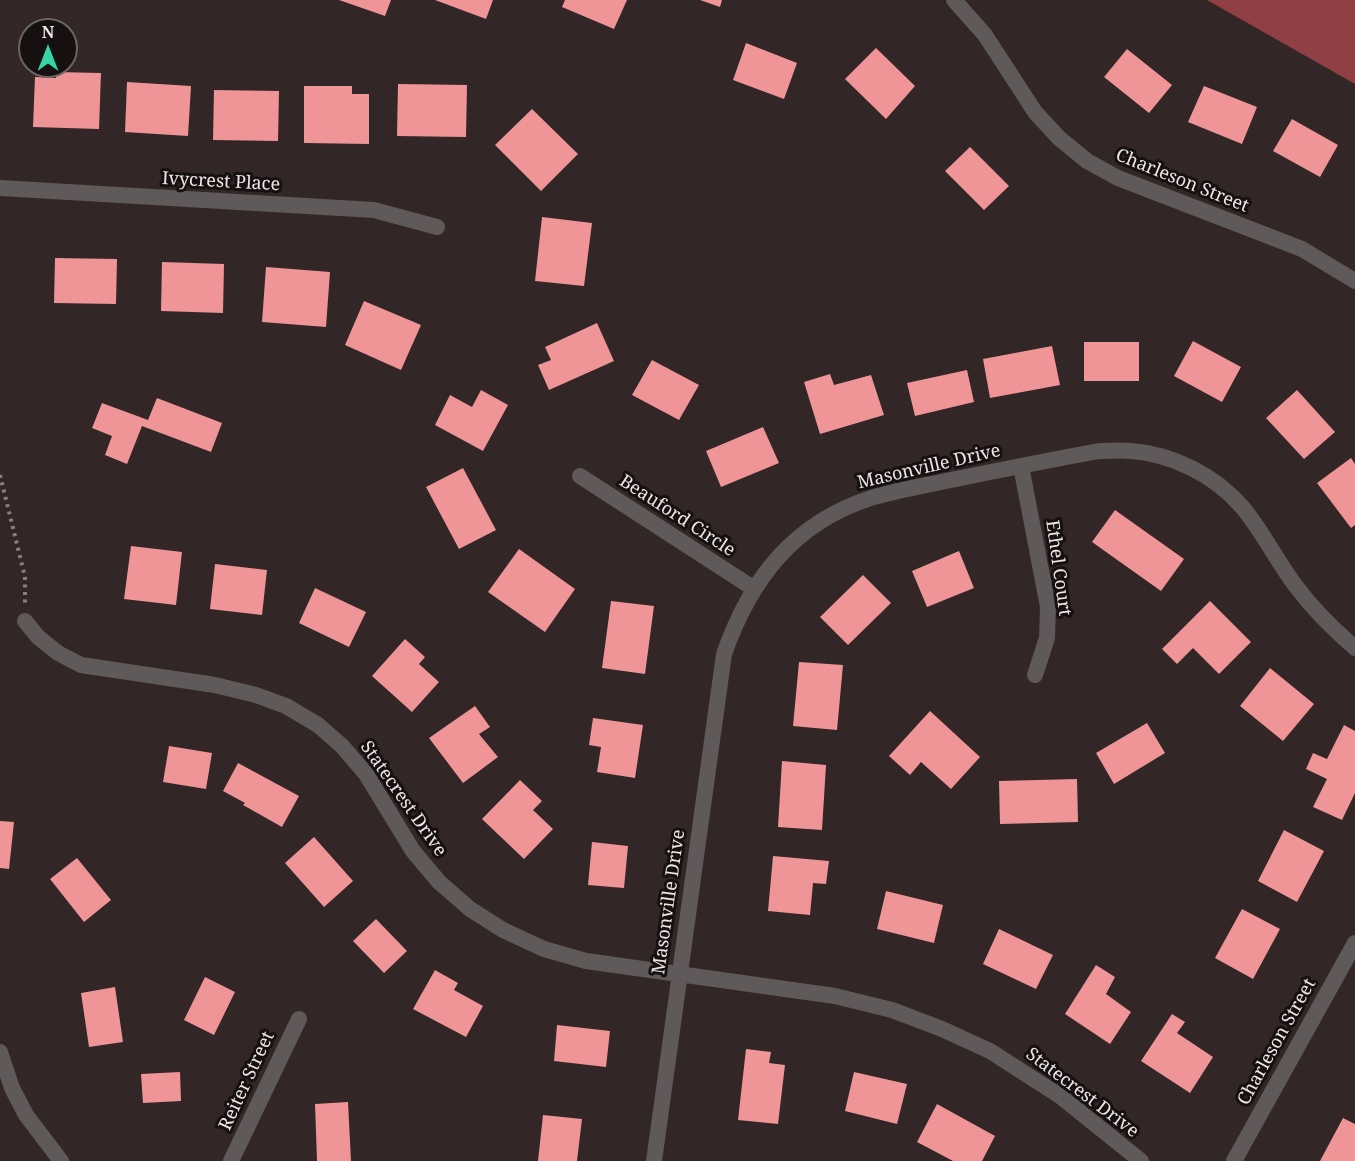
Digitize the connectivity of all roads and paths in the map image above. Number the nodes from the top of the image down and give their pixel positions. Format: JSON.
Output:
{"nodes":[{"id":1,"x":954,"y":0,"type":"edge"},
{"id":2,"x":0,"y":188,"type":"edge"},
{"id":3,"x":437,"y":227,"type":"dead end"},
{"id":4,"x":1355,"y":281,"type":"edge"},
{"id":5,"x":1021,"y":466,"type":"junction"},
{"id":6,"x":0,"y":475,"type":"edge"},
{"id":7,"x":580,"y":476,"type":"dead end"},
{"id":8,"x":753,"y":588,"type":"junction"},
{"id":9,"x":25,"y":621,"type":"joint"},
{"id":10,"x":1355,"y":648,"type":"edge"},
{"id":11,"x":1035,"y":675,"type":"dead end"},
{"id":12,"x":1355,"y":943,"type":"edge"},
{"id":13,"x":679,"y":974,"type":"junction"},
{"id":14,"x":299,"y":1018,"type":"dead end"},
{"id":15,"x":0,"y":1052,"type":"edge"},
{"id":16,"x":61,"y":1161,"type":"edge"},
{"id":17,"x":231,"y":1161,"type":"edge"},
{"id":18,"x":654,"y":1161,"type":"edge"},
{"id":19,"x":1141,"y":1161,"type":"edge"},
{"id":20,"x":1234,"y":1161,"type":"edge"}],
"edges":[{"from":1,"to":4,"type":"street","name":"Charleson Street"},
{"from":2,"to":3,"type":"street","name":"Ivycrest Place"},
{"from":5,"to":8,"type":"street","name":"Masonville Drive"},
{"from":5,"to":10,"type":"street","name":"Masonville Drive"},
{"from":5,"to":11,"type":"street","name":"Ethel Court"},
{"from":6,"to":9,"type":"path"},
{"from":7,"to":8,"type":"street","name":"Beauford Circle"},
{"from":8,"to":13,"type":"street","name":"Masonville Drive"},
{"from":9,"to":13,"type":"street","name":"Statecrest Drive"},
{"from":12,"to":20,"type":"street","name":"Charleson Street"},
{"from":13,"to":18,"type":"street","name":"Masonville Drive"},
{"from":13,"to":19,"type":"street","name":"Statecrest Drive"},
{"from":14,"to":17,"type":"street","name":"Reiter Street"},
{"from":15,"to":16,"type":"street"}]}
